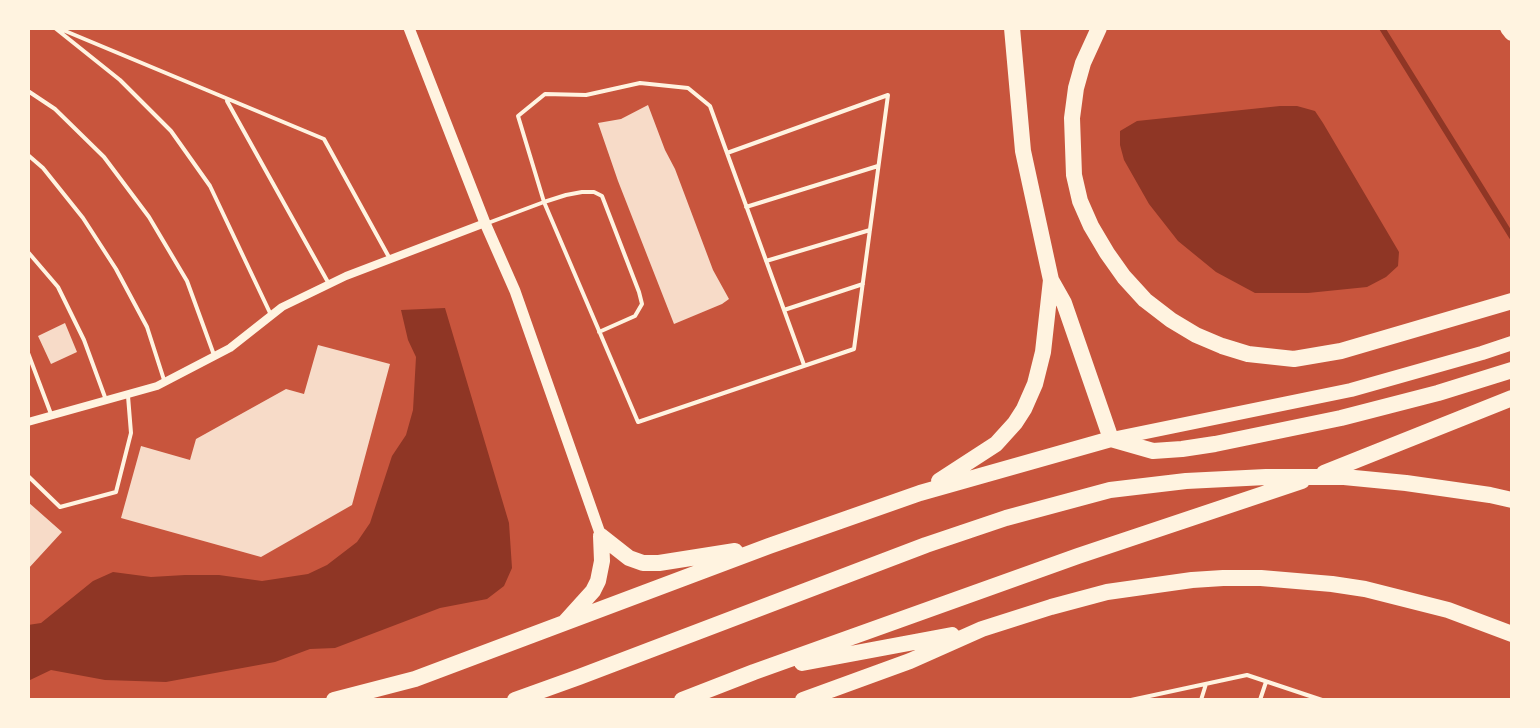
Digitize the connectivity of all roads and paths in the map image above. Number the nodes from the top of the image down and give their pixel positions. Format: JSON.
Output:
{"nodes":[{"id":1,"x":56,"y":28,"type":"edge"},
{"id":2,"x":409,"y":28,"type":"edge"},
{"id":3,"x":1012,"y":28,"type":"edge"},
{"id":4,"x":1099,"y":28,"type":"edge"},
{"id":5,"x":28,"y":91,"type":"edge"},
{"id":6,"x":226,"y":99,"type":"junction"},
{"id":7,"x":727,"y":153,"type":"junction"},
{"id":8,"x":28,"y":155,"type":"edge"},
{"id":9,"x":879,"y":166,"type":"junction"},
{"id":10,"x":544,"y":202,"type":"junction"},
{"id":11,"x":746,"y":207,"type":"junction"},
{"id":12,"x":485,"y":223,"type":"junction"},
{"id":13,"x":870,"y":230,"type":"junction"},
{"id":14,"x":28,"y":252,"type":"edge"},
{"id":15,"x":390,"y":259,"type":"junction"},
{"id":16,"x":766,"y":261,"type":"junction"},
{"id":17,"x":1051,"y":280,"type":"junction"},
{"id":18,"x":329,"y":284,"type":"junction"},
{"id":19,"x":863,"y":284,"type":"junction"},
{"id":20,"x":1512,"y":301,"type":"edge"},
{"id":21,"x":784,"y":310,"type":"junction"},
{"id":22,"x":272,"y":315,"type":"junction"},
{"id":23,"x":599,"y":332,"type":"junction"},
{"id":24,"x":1512,"y":343,"type":"edge"},
{"id":25,"x":28,"y":353,"type":"edge"},
{"id":26,"x":215,"y":357,"type":"junction"},
{"id":27,"x":804,"y":366,"type":"junction"},
{"id":28,"x":1512,"y":370,"type":"edge"},
{"id":29,"x":165,"y":383,"type":"junction"},
{"id":30,"x":128,"y":395,"type":"junction"},
{"id":31,"x":1512,"y":398,"type":"edge"},
{"id":32,"x":106,"y":401,"type":"junction"},
{"id":33,"x":51,"y":416,"type":"junction"},
{"id":34,"x":28,"y":422,"type":"edge"},
{"id":35,"x":1111,"y":439,"type":"junction"},
{"id":36,"x":28,"y":476,"type":"edge"},
{"id":37,"x":920,"y":493,"type":"junction"},
{"id":38,"x":1512,"y":500,"type":"edge"},
{"id":39,"x":601,"y":536,"type":"junction"},
{"id":40,"x":769,"y":546,"type":"junction"},
{"id":41,"x":562,"y":624,"type":"junction"},
{"id":42,"x":982,"y":629,"type":"junction"},
{"id":43,"x":1512,"y":634,"type":"edge"},
{"id":44,"x":754,"y":672,"type":"junction"},
{"id":45,"x":1266,"y":682,"type":"junction"},
{"id":46,"x":1206,"y":684,"type":"junction"},
{"id":47,"x":1140,"y":699,"type":"edge"},
{"id":48,"x":334,"y":700,"type":"edge"},
{"id":49,"x":515,"y":700,"type":"edge"},
{"id":50,"x":682,"y":700,"type":"edge"},
{"id":51,"x":803,"y":700,"type":"edge"},
{"id":52,"x":1131,"y":700,"type":"edge"},
{"id":53,"x":1201,"y":700,"type":"edge"},
{"id":54,"x":1260,"y":700,"type":"edge"},
{"id":55,"x":1320,"y":700,"type":"edge"}],
"edges":[{"from":1,"to":6,"type":"lane"},
{"from":1,"to":22,"type":"lane"},
{"from":2,"to":12,"type":"street"},
{"from":3,"to":17,"type":"highway"},
{"from":4,"to":20,"type":"highway"},
{"from":5,"to":26,"type":"lane"},
{"from":6,"to":15,"type":"lane"},
{"from":6,"to":18,"type":"lane"},
{"from":7,"to":9,"type":"lane"},
{"from":7,"to":10,"type":"lane"},
{"from":7,"to":11,"type":"lane"},
{"from":8,"to":29,"type":"lane"},
{"from":9,"to":11,"type":"lane"},
{"from":9,"to":13,"type":"lane"},
{"from":10,"to":12,"type":"lane"},
{"from":10,"to":23,"type":"lane"},
{"from":10,"to":23,"type":"lane"},
{"from":11,"to":16,"type":"lane"},
{"from":12,"to":15,"type":"street"},
{"from":12,"to":39,"type":"street"},
{"from":13,"to":16,"type":"lane"},
{"from":13,"to":19,"type":"lane"},
{"from":14,"to":32,"type":"lane"},
{"from":15,"to":18,"type":"street"},
{"from":16,"to":21,"type":"lane"},
{"from":17,"to":35,"type":"highway"},
{"from":17,"to":37,"type":"highway"},
{"from":18,"to":22,"type":"street"},
{"from":19,"to":21,"type":"lane"},
{"from":19,"to":27,"type":"lane"},
{"from":21,"to":27,"type":"lane"},
{"from":22,"to":26,"type":"street"},
{"from":23,"to":27,"type":"lane"},
{"from":24,"to":35,"type":"main road"},
{"from":25,"to":33,"type":"lane"},
{"from":26,"to":29,"type":"street"},
{"from":28,"to":35,"type":"highway"},
{"from":29,"to":30,"type":"street"},
{"from":30,"to":32,"type":"street"},
{"from":30,"to":36,"type":"lane"},
{"from":31,"to":44,"type":"highway"},
{"from":32,"to":33,"type":"street"},
{"from":33,"to":34,"type":"street"},
{"from":35,"to":37,"type":"highway"},
{"from":37,"to":40,"type":"highway"},
{"from":38,"to":49,"type":"highway"},
{"from":39,"to":40,"type":"highway"},
{"from":39,"to":41,"type":"highway"},
{"from":40,"to":41,"type":"highway"},
{"from":41,"to":48,"type":"highway"},
{"from":42,"to":43,"type":"highway"},
{"from":42,"to":44,"type":"highway"},
{"from":42,"to":51,"type":"highway"},
{"from":44,"to":50,"type":"highway"},
{"from":45,"to":46,"type":"lane"},
{"from":45,"to":54,"type":"lane"},
{"from":45,"to":55,"type":"lane"},
{"from":46,"to":47,"type":"lane"},
{"from":46,"to":53,"type":"lane"},
{"from":47,"to":52,"type":"lane"}]}
